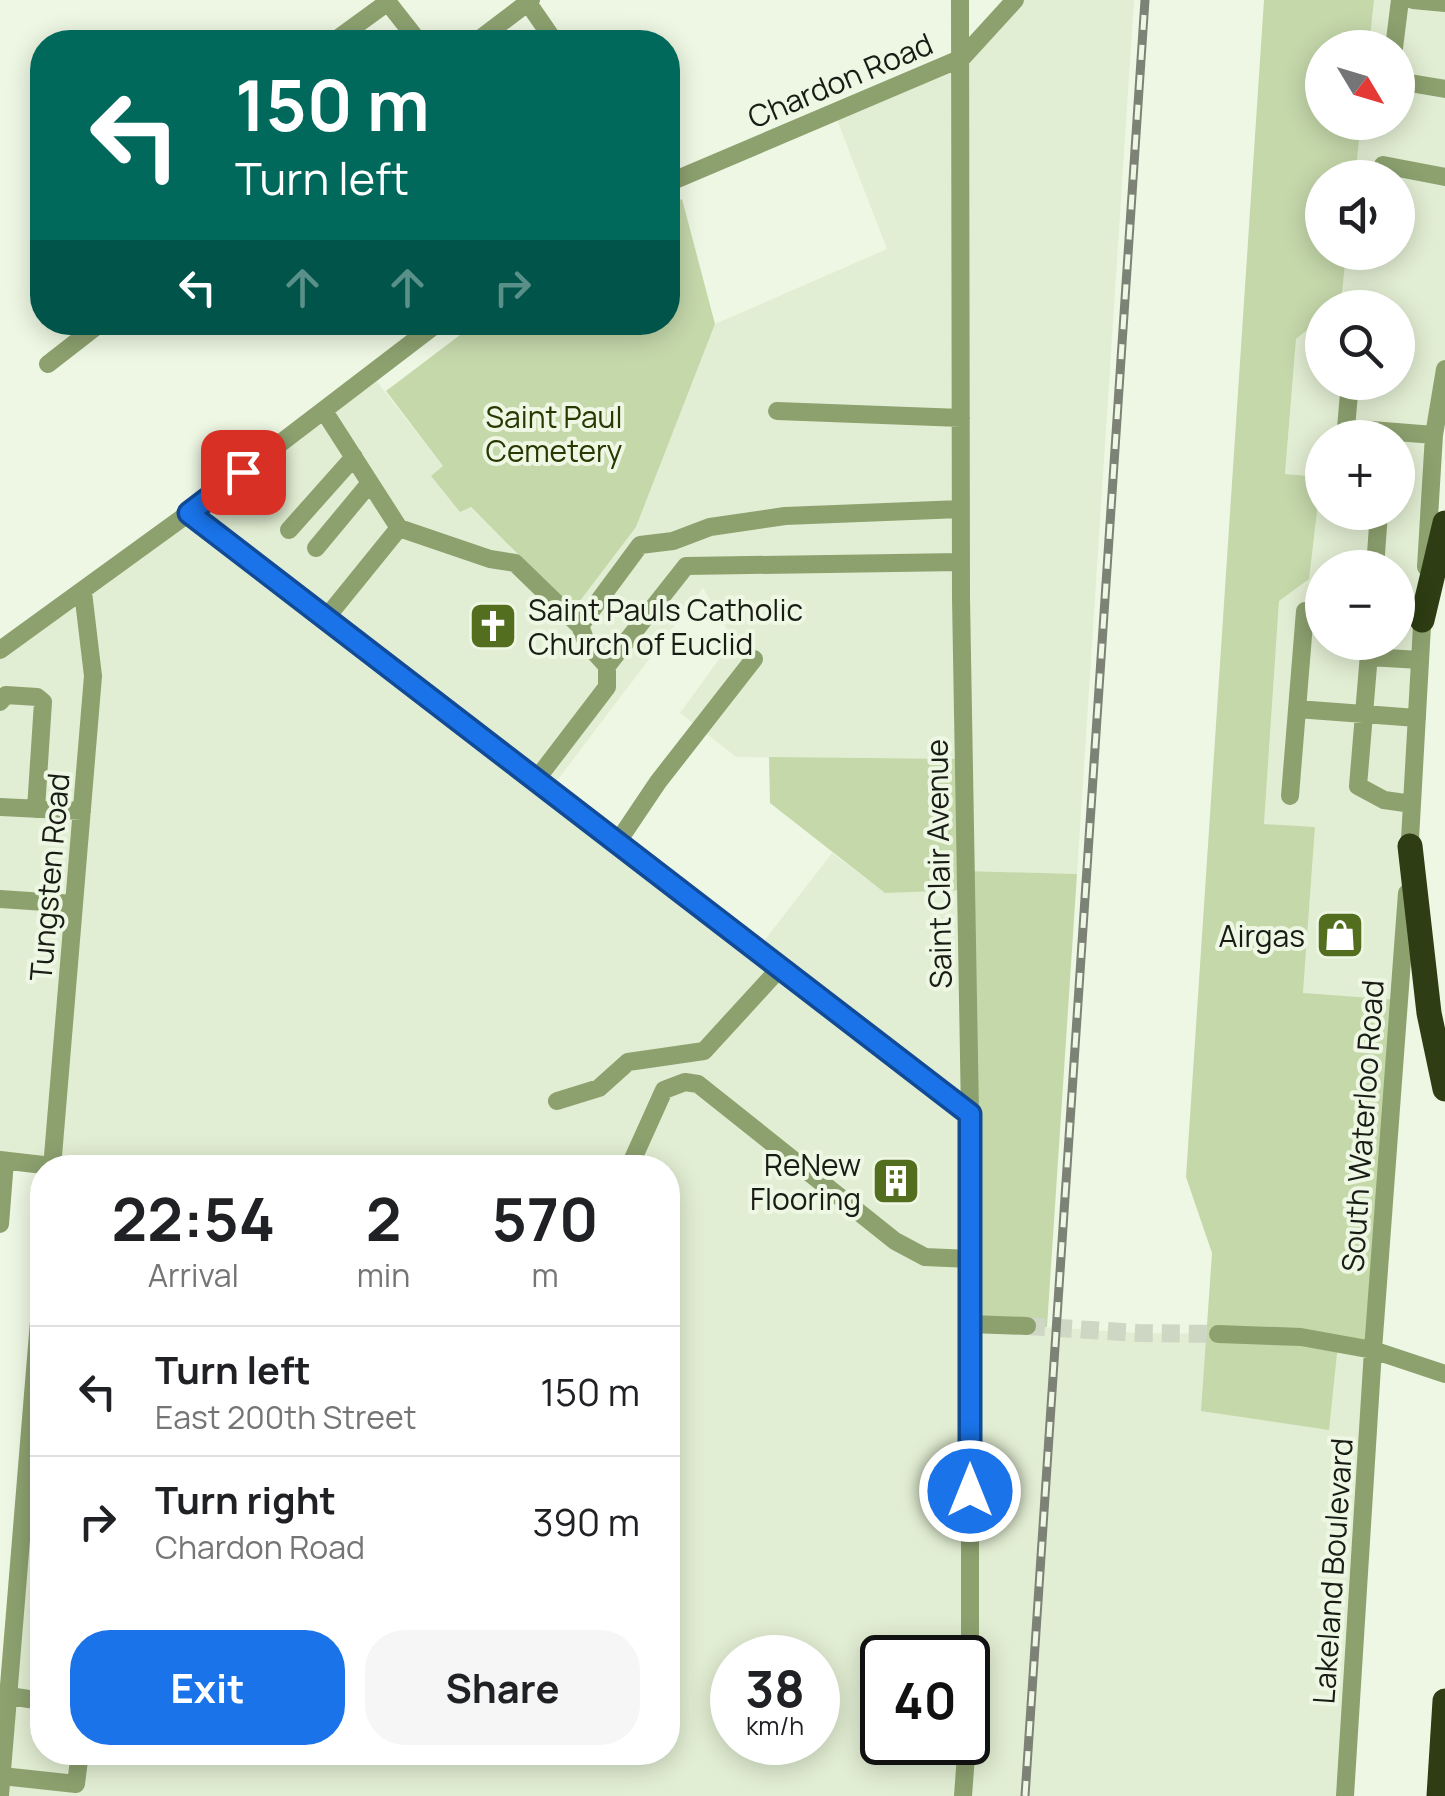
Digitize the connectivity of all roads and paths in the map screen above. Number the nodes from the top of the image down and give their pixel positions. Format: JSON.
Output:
{"nodes":[{"id":1,"x":960,"y":0,"type":"edge"},
{"id":2,"x":1015,"y":0,"type":"edge"},
{"id":3,"x":1400,"y":0,"type":"edge"},
{"id":4,"x":1413,"y":0,"type":"edge"},
{"id":5,"x":387,"y":1,"type":"edge"},
{"id":6,"x":529,"y":1,"type":"edge"},
{"id":7,"x":1445,"y":4,"type":"edge"},
{"id":8,"x":350,"y":30,"type":"edge"},
{"id":9,"x":410,"y":30,"type":"edge"},
{"id":10,"x":492,"y":30,"type":"edge"},
{"id":11,"x":548,"y":30,"type":"edge"},
{"id":12,"x":1396,"y":30,"type":"edge"},
{"id":13,"x":962,"y":58,"type":"junction"},
{"id":14,"x":1415,"y":84,"type":"edge"},
{"id":15,"x":1445,"y":89,"type":"edge"},
{"id":16,"x":1415,"y":171,"type":"edge"},
{"id":17,"x":1445,"y":177,"type":"edge"},
{"id":18,"x":680,"y":178,"type":"edge"},
{"id":19,"x":85,"y":335,"type":"edge"},
{"id":20,"x":422,"y":335,"type":"edge"},
{"id":21,"x":48,"y":364,"type":"dead end"},
{"id":22,"x":1445,"y":369,"type":"edge"},
{"id":23,"x":324,"y":410,"type":"junction"},
{"id":24,"x":777,"y":411,"type":"dead end"},
{"id":25,"x":961,"y":418,"type":"junction"},
{"id":26,"x":1415,"y":434,"type":"edge"},
{"id":27,"x":1434,"y":435,"type":"junction"},
{"id":28,"x":354,"y":457,"type":"junction"},
{"id":29,"x":370,"y":483,"type":"junction"},
{"id":30,"x":961,"y":509,"type":"junction"},
{"id":31,"x":189,"y":513,"type":"junction"},
{"id":32,"x":1445,"y":523,"type":"edge"},
{"id":33,"x":399,"y":528,"type":"junction"},
{"id":34,"x":289,"y":530,"type":"dead end"},
{"id":35,"x":673,"y":540,"type":"junction"},
{"id":36,"x":316,"y":548,"type":"dead end"},
{"id":37,"x":961,"y":562,"type":"junction"},
{"id":38,"x":686,"y":566,"type":"junction"},
{"id":39,"x":83,"y":592,"type":"junction"},
{"id":40,"x":1305,"y":611,"type":"edge"},
{"id":41,"x":326,"y":618,"type":"junction"},
{"id":42,"x":1422,"y":620,"type":"junction"},
{"id":43,"x":580,"y":626,"type":"junction"},
{"id":44,"x":0,"y":650,"type":"edge"},
{"id":45,"x":1415,"y":659,"type":"edge"},
{"id":46,"x":754,"y":660,"type":"dead end"},
{"id":47,"x":1369,"y":660,"type":"edge"},
{"id":48,"x":1420,"y":660,"type":"junction"},
{"id":49,"x":606,"y":666,"type":"junction"},
{"id":50,"x":0,"y":702,"type":"edge"},
{"id":51,"x":1298,"y":709,"type":"junction"},
{"id":52,"x":1363,"y":714,"type":"junction"},
{"id":53,"x":1417,"y":718,"type":"junction"},
{"id":54,"x":536,"y":780,"type":"junction"},
{"id":55,"x":1290,"y":796,"type":"dead end"},
{"id":56,"x":1412,"y":804,"type":"junction"},
{"id":57,"x":0,"y":807,"type":"edge"},
{"id":58,"x":36,"y":809,"type":"junction"},
{"id":59,"x":82,"y":812,"type":"junction"},
{"id":60,"x":617,"y":842,"type":"junction"},
{"id":61,"x":1410,"y":846,"type":"junction"},
{"id":62,"x":0,"y":899,"type":"edge"},
{"id":63,"x":74,"y":904,"type":"junction"},
{"id":64,"x":780,"y":968,"type":"junction"},
{"id":65,"x":1445,"y":1089,"type":"edge"},
{"id":66,"x":557,"y":1101,"type":"dead end"},
{"id":67,"x":970,"y":1114,"type":"junction"},
{"id":68,"x":53,"y":1155,"type":"edge"},
{"id":69,"x":635,"y":1155,"type":"edge"},
{"id":70,"x":2,"y":1160,"type":"edge"},
{"id":71,"x":30,"y":1164,"type":"edge"},
{"id":72,"x":0,"y":1224,"type":"edge"},
{"id":73,"x":970,"y":1258,"type":"junction"},
{"id":74,"x":970,"y":1324,"type":"junction"},
{"id":75,"x":1028,"y":1326,"type":"tunnel mouth"},
{"id":76,"x":1218,"y":1334,"type":"tunnel mouth"},
{"id":77,"x":1373,"y":1350,"type":"junction"},
{"id":78,"x":1445,"y":1374,"type":"edge"},
{"id":79,"x":30,"y":1467,"type":"edge"},
{"id":80,"x":970,"y":1635,"type":"edge"},
{"id":81,"x":8,"y":1696,"type":"junction"},
{"id":82,"x":30,"y":1699,"type":"edge"},
{"id":83,"x":1445,"y":1701,"type":"edge"},
{"id":84,"x":78,"y":1765,"type":"edge"},
{"id":85,"x":965,"y":1765,"type":"edge"},
{"id":86,"x":2,"y":1776,"type":"edge"},
{"id":87,"x":0,"y":1795,"type":"edge"},
{"id":88,"x":963,"y":1796,"type":"edge"},
{"id":89,"x":1346,"y":1796,"type":"edge"},
{"id":90,"x":1439,"y":1796,"type":"edge"}],
"edges":[{"from":1,"to":13,"type":"street","name":"Saint Clair Avenue"},
{"from":2,"to":13,"type":"street","name":"Chardon Road"},
{"from":3,"to":12,"type":"street"},
{"from":4,"to":7,"type":"street"},
{"from":5,"to":8,"type":"street"},
{"from":5,"to":9,"type":"street"},
{"from":6,"to":10,"type":"street"},
{"from":6,"to":11,"type":"street"},
{"from":13,"to":18,"type":"street","name":"Chardon Road"},
{"from":13,"to":25,"type":"street","name":"Saint Clair Avenue"},
{"from":14,"to":15,"type":"street"},
{"from":16,"to":17,"type":"street"},
{"from":19,"to":21,"type":"street"},
{"from":20,"to":23,"type":"street"},
{"from":22,"to":27,"type":"street","name":"South Waterloo Road"},
{"from":23,"to":28,"type":"street"},
{"from":23,"to":31,"type":"street"},
{"from":24,"to":25,"type":"street"},
{"from":25,"to":30,"type":"street","name":"Saint Clair Avenue"},
{"from":26,"to":27,"type":"street"},
{"from":27,"to":42,"type":"street","name":"South Waterloo Road"},
{"from":28,"to":29,"type":"street"},
{"from":28,"to":34,"type":"street"},
{"from":29,"to":33,"type":"street"},
{"from":29,"to":36,"type":"street"},
{"from":30,"to":35,"type":"street"},
{"from":30,"to":37,"type":"street","name":"Saint Clair Avenue"},
{"from":31,"to":39,"type":"street"},
{"from":31,"to":41,"type":"street"},
{"from":32,"to":42,"type":"highway"},
{"from":33,"to":41,"type":"street"},
{"from":33,"to":43,"type":"street"},
{"from":35,"to":38,"type":"street"},
{"from":35,"to":43,"type":"street"},
{"from":37,"to":38,"type":"street"},
{"from":37,"to":67,"type":"street","name":"Saint Clair Avenue"},
{"from":38,"to":49,"type":"street"},
{"from":39,"to":44,"type":"street"},
{"from":39,"to":59,"type":"street","name":"Tungsten Road"},
{"from":40,"to":51,"type":"street"},
{"from":41,"to":54,"type":"street"},
{"from":42,"to":48,"type":"street","name":"South Waterloo Road"},
{"from":43,"to":49,"type":"street"},
{"from":45,"to":48,"type":"street"},
{"from":46,"to":60,"type":"street"},
{"from":47,"to":52,"type":"street"},
{"from":48,"to":53,"type":"street","name":"South Waterloo Road"},
{"from":49,"to":54,"type":"street"},
{"from":50,"to":58,"type":"street"},
{"from":51,"to":52,"type":"street"},
{"from":51,"to":55,"type":"street"},
{"from":52,"to":53,"type":"street"},
{"from":52,"to":56,"type":"street"},
{"from":53,"to":56,"type":"street","name":"South Waterloo Road"},
{"from":54,"to":60,"type":"street"},
{"from":56,"to":61,"type":"street","name":"South Waterloo Road"},
{"from":57,"to":58,"type":"street"},
{"from":58,"to":59,"type":"street"},
{"from":59,"to":63,"type":"street","name":"Tungsten Road"},
{"from":60,"to":64,"type":"street"},
{"from":61,"to":65,"type":"highway"},
{"from":61,"to":77,"type":"street","name":"South Waterloo Road"},
{"from":62,"to":63,"type":"street"},
{"from":63,"to":68,"type":"street","name":"Tungsten Road"},
{"from":64,"to":66,"type":"street"},
{"from":64,"to":67,"type":"street"},
{"from":67,"to":73,"type":"street","name":"Saint Clair Avenue"},
{"from":69,"to":73,"type":"street"},
{"from":70,"to":71,"type":"street"},
{"from":70,"to":72,"type":"street"},
{"from":73,"to":74,"type":"street","name":"Saint Clair Avenue"},
{"from":74,"to":75,"type":"street"},
{"from":74,"to":80,"type":"street","name":"Saint Clair Avenue"},
{"from":76,"to":77,"type":"street"},
{"from":77,"to":78,"type":"street"},
{"from":77,"to":89,"type":"street","name":"Lakeland Boulevard"},
{"from":79,"to":81,"type":"street"},
{"from":81,"to":82,"type":"street"},
{"from":81,"to":86,"type":"street"},
{"from":83,"to":90,"type":"highway"},
{"from":84,"to":86,"type":"street"},
{"from":85,"to":88,"type":"street"},
{"from":86,"to":87,"type":"street"}]}
